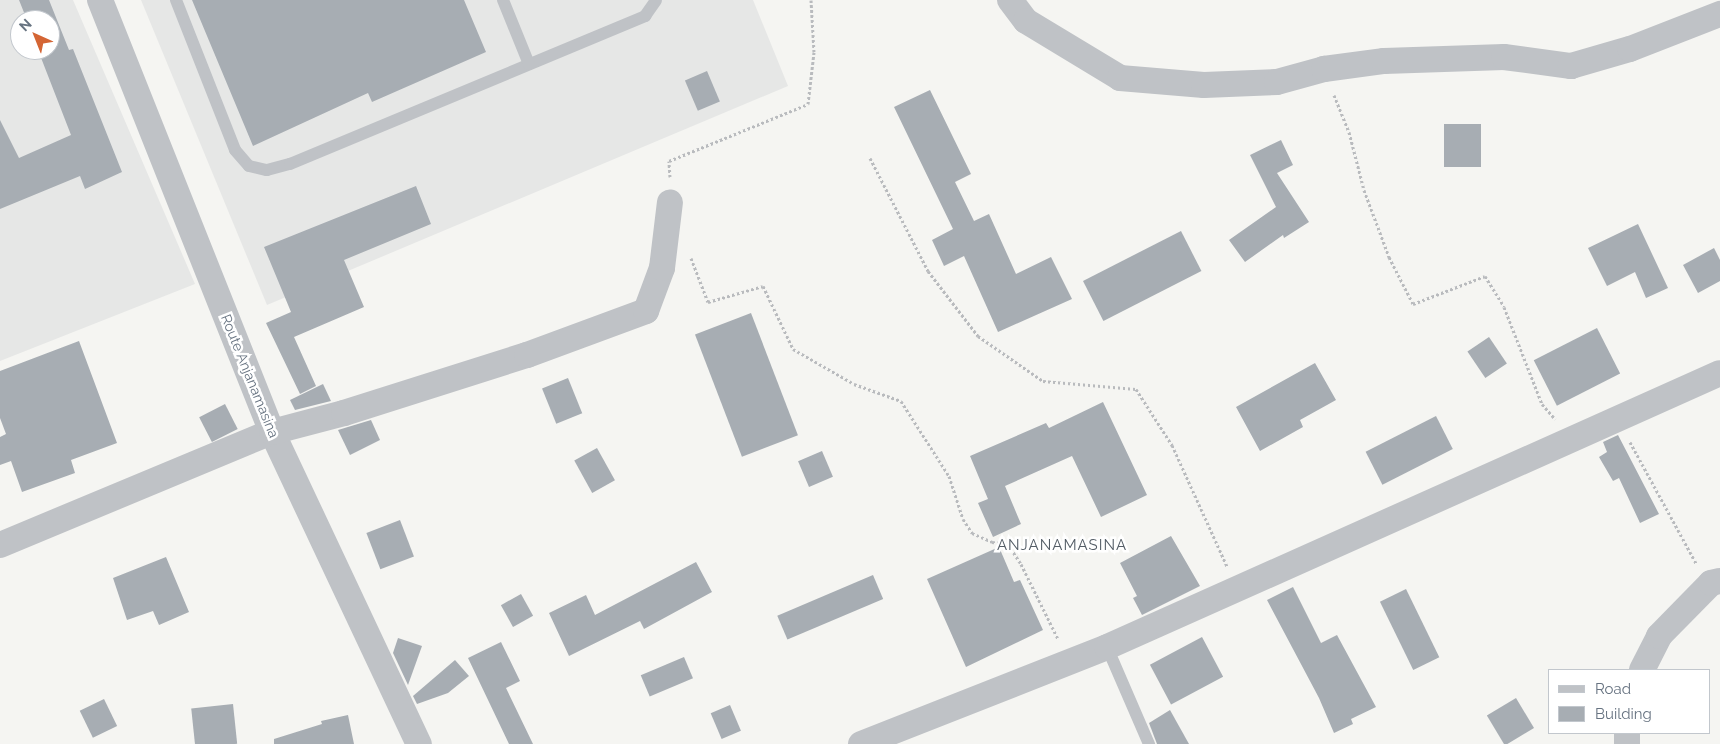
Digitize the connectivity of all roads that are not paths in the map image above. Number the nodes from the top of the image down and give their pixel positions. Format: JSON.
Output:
{"nodes":[{"id":1,"x":100,"y":0,"type":"edge"},
{"id":2,"x":176,"y":0,"type":"edge"},
{"id":3,"x":503,"y":0,"type":"edge"},
{"id":4,"x":656,"y":0,"type":"edge"},
{"id":5,"x":1010,"y":0,"type":"edge"},
{"id":6,"x":1720,"y":14,"type":"edge"},
{"id":7,"x":529,"y":64,"type":"junction"},
{"id":8,"x":670,"y":202,"type":"road end"},
{"id":9,"x":1720,"y":373,"type":"edge"},
{"id":10,"x":272,"y":432,"type":"junction"},
{"id":11,"x":0,"y":545,"type":"edge"},
{"id":12,"x":1715,"y":582,"type":"edge"},
{"id":13,"x":1107,"y":647,"type":"junction"},
{"id":14,"x":1643,"y":669,"type":"edge"},
{"id":15,"x":419,"y":744,"type":"edge"},
{"id":16,"x":862,"y":744,"type":"edge"},
{"id":17,"x":1150,"y":744,"type":"edge"}],
"edges":[{"from":1,"to":10,"type":"street","name":"Route Anjanamasina"},
{"from":2,"to":7,"type":"lane"},
{"from":3,"to":7,"type":"lane"},
{"from":4,"to":7,"type":"lane"},
{"from":5,"to":6,"type":"street"},
{"from":8,"to":10,"type":"street"},
{"from":9,"to":13,"type":"street"},
{"from":10,"to":11,"type":"street"},
{"from":10,"to":15,"type":"street","name":"Route Anjanamasina"},
{"from":12,"to":14,"type":"street"},
{"from":13,"to":16,"type":"street"},
{"from":13,"to":17,"type":"lane"}]}
